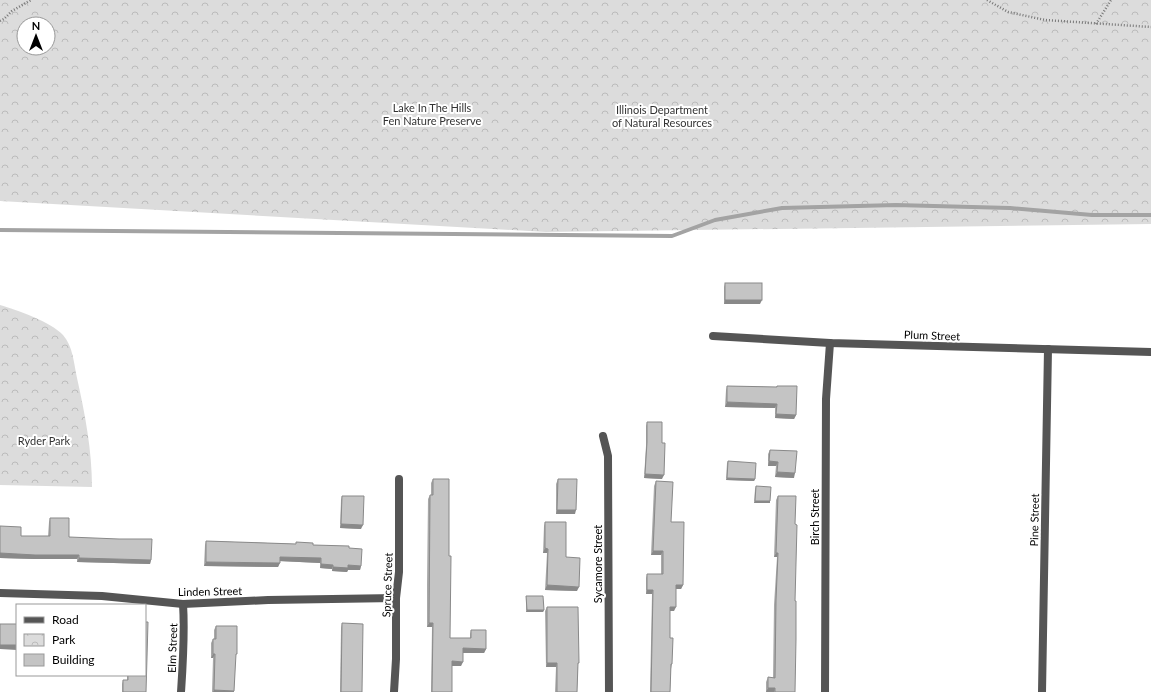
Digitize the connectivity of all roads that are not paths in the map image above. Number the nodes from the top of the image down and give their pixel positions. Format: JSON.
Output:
{"nodes":[{"id":1,"x":713,"y":336,"type":"dead end"},
{"id":2,"x":830,"y":343,"type":"junction"},
{"id":3,"x":1048,"y":349,"type":"junction"},
{"id":4,"x":1151,"y":352,"type":"edge"},
{"id":5,"x":603,"y":436,"type":"dead end"},
{"id":6,"x":399,"y":479,"type":"dead end"},
{"id":7,"x":0,"y":593,"type":"edge"},
{"id":8,"x":396,"y":598,"type":"junction"},
{"id":9,"x":183,"y":604,"type":"junction"},
{"id":10,"x":181,"y":692,"type":"edge"},
{"id":11,"x":394,"y":692,"type":"edge"},
{"id":12,"x":609,"y":692,"type":"edge"},
{"id":13,"x":825,"y":692,"type":"edge"},
{"id":14,"x":1042,"y":692,"type":"edge"}],
"edges":[{"from":1,"to":2,"type":"street","name":"Plum Street"},
{"from":2,"to":3,"type":"street","name":"Plum Street"},
{"from":2,"to":13,"type":"street","name":"Birch Street"},
{"from":3,"to":4,"type":"street","name":"Plum Street"},
{"from":3,"to":14,"type":"street","name":"Pine Street"},
{"from":5,"to":12,"type":"street","name":"Sycamore Street"},
{"from":6,"to":8,"type":"street","name":"Spruce Street"},
{"from":7,"to":9,"type":"street","name":"Linden Street"},
{"from":8,"to":9,"type":"street","name":"Linden Street"},
{"from":8,"to":11,"type":"street","name":"Spruce Street"},
{"from":9,"to":10,"type":"street","name":"Elm Street"}]}
